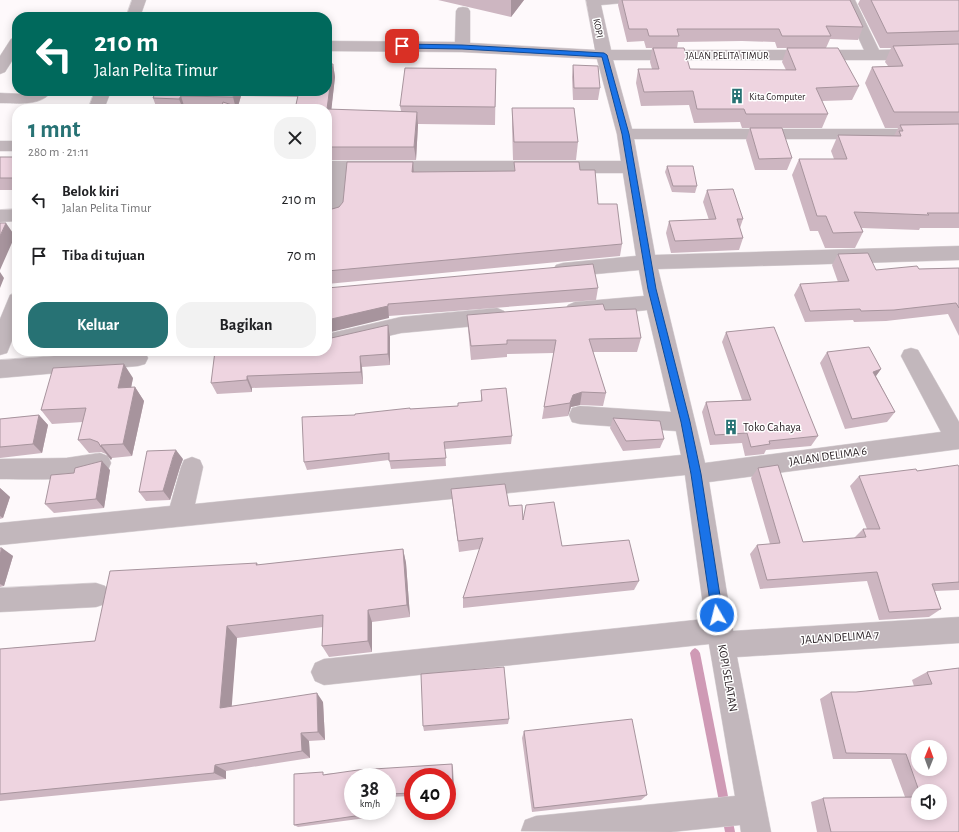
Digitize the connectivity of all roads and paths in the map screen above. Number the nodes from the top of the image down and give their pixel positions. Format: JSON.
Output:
{"nodes":[{"id":1,"x":139,"y":0,"type":"edge"},
{"id":2,"x":618,"y":0,"type":"edge"},
{"id":3,"x":848,"y":0,"type":"edge"},
{"id":4,"x":594,"y":1,"type":"edge"},
{"id":5,"x":463,"y":11,"type":"dead end"},
{"id":6,"x":134,"y":12,"type":"edge"},
{"id":7,"x":0,"y":42,"type":"edge"},
{"id":8,"x":12,"y":42,"type":"edge"},
{"id":9,"x":332,"y":46,"type":"edge"},
{"id":10,"x":462,"y":47,"type":"junction"},
{"id":11,"x":12,"y":50,"type":"edge"},
{"id":12,"x":959,"y":53,"type":"edge"},
{"id":13,"x":604,"y":55,"type":"junction"},
{"id":14,"x":874,"y":55,"type":"junction"},
{"id":15,"x":0,"y":70,"type":"edge"},
{"id":16,"x":37,"y":96,"type":"edge"},
{"id":17,"x":0,"y":98,"type":"edge"},
{"id":18,"x":625,"y":134,"type":"junction"},
{"id":19,"x":959,"y":134,"type":"edge"},
{"id":20,"x":0,"y":146,"type":"edge"},
{"id":21,"x":12,"y":146,"type":"edge"},
{"id":22,"x":333,"y":167,"type":"edge"},
{"id":23,"x":632,"y":172,"type":"junction"},
{"id":24,"x":475,"y":178,"type":"edge"},
{"id":25,"x":335,"y":214,"type":"edge"},
{"id":26,"x":12,"y":215,"type":"edge"},
{"id":27,"x":0,"y":216,"type":"edge"},
{"id":28,"x":959,"y":252,"type":"edge"},
{"id":29,"x":647,"y":262,"type":"junction"},
{"id":30,"x":546,"y":271,"type":"edge"},
{"id":31,"x":655,"y":302,"type":"junction"},
{"id":32,"x":12,"y":307,"type":"edge"},
{"id":33,"x":560,"y":312,"type":"edge"},
{"id":34,"x":515,"y":315,"type":"edge"},
{"id":35,"x":332,"y":341,"type":"edge"},
{"id":36,"x":0,"y":347,"type":"edge"},
{"id":37,"x":911,"y":356,"type":"dead end"},
{"id":38,"x":138,"y":358,"type":"dead end"},
{"id":39,"x":0,"y":369,"type":"edge"},
{"id":40,"x":580,"y":415,"type":"dead end"},
{"id":41,"x":685,"y":422,"type":"junction"},
{"id":42,"x":958,"y":439,"type":"edge"},
{"id":43,"x":100,"y":463,"type":"edge"},
{"id":44,"x":192,"y":467,"type":"dead end"},
{"id":45,"x":0,"y":469,"type":"edge"},
{"id":46,"x":695,"y":469,"type":"junction"},
{"id":47,"x":180,"y":515,"type":"junction"},
{"id":48,"x":0,"y":534,"type":"edge"},
{"id":49,"x":96,"y":595,"type":"dead end"},
{"id":50,"x":0,"y":600,"type":"edge"},
{"id":51,"x":959,"y":630,"type":"edge"},
{"id":52,"x":721,"y":638,"type":"junction"},
{"id":53,"x":324,"y":672,"type":"dead end"},
{"id":54,"x":754,"y":820,"type":"edge"},
{"id":55,"x":536,"y":831,"type":"dead end"}],
"edges":[{"from":1,"to":6,"type":"street"},
{"from":2,"to":4,"type":"street"},
{"from":3,"to":14,"type":"street"},
{"from":4,"to":13,"type":"street","name":"KOPI"},
{"from":5,"to":10,"type":"street"},
{"from":7,"to":8,"type":"street"},
{"from":9,"to":10,"type":"street","name":"JALAN PELITA TIMUR"},
{"from":10,"to":13,"type":"street","name":"JALAN PELITA TIMUR"},
{"from":11,"to":15,"type":"street"},
{"from":12,"to":14,"type":"street","name":"JALAN PELITA TIMUR"},
{"from":13,"to":14,"type":"street","name":"JALAN PELITA TIMUR"},
{"from":13,"to":18,"type":"street","name":"KOPI SELATAN"},
{"from":16,"to":17,"type":"street"},
{"from":18,"to":19,"type":"street"},
{"from":18,"to":23,"type":"street","name":"KOPI SELATAN"},
{"from":20,"to":21,"type":"street"},
{"from":22,"to":23,"type":"street"},
{"from":22,"to":25,"type":"street"},
{"from":23,"to":24,"type":"street"},
{"from":23,"to":29,"type":"street","name":"KOPI SELATAN"},
{"from":26,"to":27,"type":"street"},
{"from":28,"to":29,"type":"street"},
{"from":29,"to":30,"type":"street"},
{"from":29,"to":31,"type":"street","name":"KOPI SELATAN"},
{"from":31,"to":33,"type":"street"},
{"from":31,"to":41,"type":"street","name":"KOPI SELATAN"},
{"from":32,"to":36,"type":"street"},
{"from":34,"to":35,"type":"street"},
{"from":37,"to":42,"type":"street"},
{"from":38,"to":39,"type":"street"},
{"from":40,"to":41,"type":"street"},
{"from":41,"to":46,"type":"street","name":"KOPI SELATAN"},
{"from":42,"to":46,"type":"street","name":"JALAN DELIMA 6"},
{"from":43,"to":45,"type":"street"},
{"from":44,"to":47,"type":"street"},
{"from":46,"to":47,"type":"street","name":"JALAN DELIMA 6"},
{"from":46,"to":52,"type":"street","name":"KOPI SELATAN"},
{"from":47,"to":48,"type":"street","name":"JALAN DELIMA 6"},
{"from":49,"to":50,"type":"street"},
{"from":51,"to":52,"type":"street","name":"JALAN DELIMA 7"},
{"from":52,"to":53,"type":"street","name":"JALAN DELIMA 7"},
{"from":52,"to":54,"type":"street","name":"KOPI SELATAN"},
{"from":54,"to":55,"type":"street"}]}
